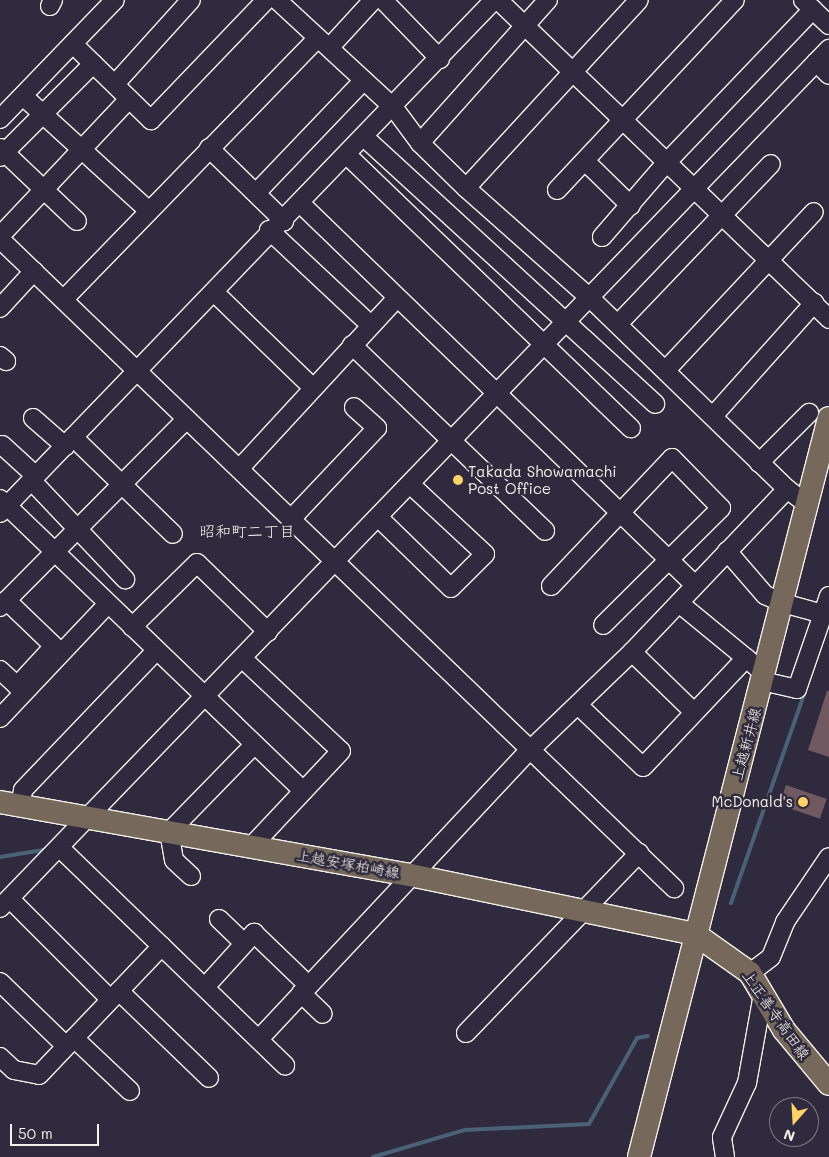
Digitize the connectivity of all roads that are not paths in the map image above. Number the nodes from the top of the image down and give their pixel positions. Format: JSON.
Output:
{"nodes":[{"id":1,"x":115,"y":0,"type":"edge"},
{"id":2,"x":191,"y":0,"type":"edge"},
{"id":3,"x":266,"y":0,"type":"edge"},
{"id":4,"x":277,"y":0,"type":"edge"},
{"id":5,"x":372,"y":0,"type":"edge"},
{"id":6,"x":383,"y":0,"type":"edge"},
{"id":7,"x":494,"y":0,"type":"edge"},
{"id":8,"x":498,"y":0,"type":"edge"},
{"id":9,"x":548,"y":0,"type":"edge"},
{"id":10,"x":639,"y":0,"type":"edge"},
{"id":11,"x":735,"y":0,"type":"edge"},
{"id":12,"x":808,"y":5,"type":"edge"},
{"id":13,"x":524,"y":25,"type":"junction"},
{"id":14,"x":829,"y":26,"type":"edge"},
{"id":15,"x":324,"y":42,"type":"junction"},
{"id":16,"x":73,"y":44,"type":"junction"},
{"id":17,"x":829,"y":49,"type":"edge"},
{"id":18,"x":440,"y":59,"type":"junction"},
{"id":19,"x":816,"y":62,"type":"junction"},
{"id":20,"x":93,"y":64,"type":"junction"},
{"id":21,"x":572,"y":69,"type":"junction"},
{"id":22,"x":829,"y":75,"type":"edge"},
{"id":23,"x":364,"y":80,"type":"junction"},
{"id":24,"x":115,"y":84,"type":"junction"},
{"id":25,"x":23,"y":96,"type":"junction"},
{"id":26,"x":129,"y":99,"type":"junction"},
{"id":27,"x":394,"y":108,"type":"junction"},
{"id":28,"x":45,"y":111,"type":"junction"},
{"id":29,"x":0,"y":119,"type":"edge"},
{"id":30,"x":622,"y":119,"type":"junction"},
{"id":31,"x":364,"y":137,"type":"junction"},
{"id":32,"x":420,"y":143,"type":"junction"},
{"id":33,"x":209,"y":148,"type":"junction"},
{"id":34,"x":82,"y":149,"type":"junction"},
{"id":35,"x":2,"y":153,"type":"edge"},
{"id":36,"x":347,"y":155,"type":"junction"},
{"id":37,"x":585,"y":161,"type":"junction"},
{"id":38,"x":667,"y":162,"type":"junction"},
{"id":39,"x":771,"y":164,"type":"dead end"},
{"id":40,"x":466,"y":188,"type":"junction"},
{"id":41,"x":557,"y":190,"type":"dead end"},
{"id":42,"x":694,"y":190,"type":"junction"},
{"id":43,"x":45,"y":193,"type":"junction"},
{"id":44,"x":256,"y":193,"type":"junction"},
{"id":45,"x":301,"y":204,"type":"junction"},
{"id":46,"x":631,"y":206,"type":"junction"},
{"id":47,"x":148,"y":210,"type":"junction"},
{"id":48,"x":814,"y":212,"type":"dead end"},
{"id":49,"x":720,"y":215,"type":"junction"},
{"id":50,"x":77,"y":221,"type":"dead end"},
{"id":51,"x":277,"y":226,"type":"junction"},
{"id":52,"x":602,"y":237,"type":"dead end"},
{"id":53,"x":0,"y":238,"type":"edge"},
{"id":54,"x":767,"y":260,"type":"junction"},
{"id":55,"x":34,"y":271,"type":"junction"},
{"id":56,"x":214,"y":292,"type":"junction"},
{"id":57,"x":397,"y":298,"type":"junction"},
{"id":58,"x":590,"y":298,"type":"junction"},
{"id":59,"x":64,"y":299,"type":"junction"},
{"id":60,"x":814,"y":303,"type":"junction"},
{"id":61,"x":0,"y":308,"type":"edge"},
{"id":62,"x":829,"y":318,"type":"edge"},
{"id":63,"x":364,"y":319,"type":"dead end"},
{"id":64,"x":568,"y":320,"type":"junction"},
{"id":65,"x":618,"y":324,"type":"junction"},
{"id":66,"x":545,"y":344,"type":"junction"},
{"id":67,"x":352,"y":345,"type":"junction"},
{"id":68,"x":137,"y":370,"type":"junction"},
{"id":69,"x":666,"y":370,"type":"junction"},
{"id":70,"x":313,"y":388,"type":"junction"},
{"id":71,"x":499,"y":393,"type":"junction"},
{"id":72,"x":655,"y":404,"type":"dead end"},
{"id":73,"x":354,"y":407,"type":"dead end"},
{"id":74,"x":819,"y":415,"type":"edge"},
{"id":75,"x":713,"y":416,"type":"junction"},
{"id":76,"x":33,"y":418,"type":"dead end"},
{"id":77,"x":187,"y":419,"type":"junction"},
{"id":78,"x":631,"y":428,"type":"dead end"},
{"id":79,"x":450,"y":441,"type":"junction"},
{"id":80,"x":69,"y":442,"type":"junction"},
{"id":81,"x":2,"y":445,"type":"dead end"},
{"id":82,"x":758,"y":463,"type":"junction"},
{"id":83,"x":240,"y":468,"type":"junction"},
{"id":84,"x":34,"y":478,"type":"junction"},
{"id":85,"x":121,"y":483,"type":"junction"},
{"id":86,"x":411,"y":485,"type":"junction"},
{"id":87,"x":787,"y":489,"type":"junction"},
{"id":88,"x":807,"y":504,"type":"junction"},
{"id":89,"x":2,"y":506,"type":"edge"},
{"id":90,"x":622,"y":511,"type":"junction"},
{"id":91,"x":379,"y":518,"type":"junction"},
{"id":92,"x":291,"y":519,"type":"junction"},
{"id":93,"x":77,"y":528,"type":"junction"},
{"id":94,"x":545,"y":531,"type":"dead end"},
{"id":95,"x":173,"y":534,"type":"dead end"},
{"id":96,"x":54,"y":551,"type":"junction"},
{"id":97,"x":727,"y":551,"type":"junction"},
{"id":98,"x":669,"y":559,"type":"junction"},
{"id":99,"x":336,"y":563,"type":"junction"},
{"id":100,"x":125,"y":579,"type":"dead end"},
{"id":101,"x":695,"y":585,"type":"junction"},
{"id":102,"x":551,"y":586,"type":"dead end"},
{"id":103,"x":5,"y":596,"type":"edge"},
{"id":104,"x":829,"y":596,"type":"edge"},
{"id":105,"x":679,"y":603,"type":"junction"},
{"id":106,"x":783,"y":603,"type":"junction"},
{"id":107,"x":107,"y":605,"type":"junction"},
{"id":108,"x":823,"y":614,"type":"junction"},
{"id":109,"x":602,"y":625,"type":"dead end"},
{"id":110,"x":132,"y":627,"type":"junction"},
{"id":111,"x":268,"y":632,"type":"junction"},
{"id":112,"x":156,"y":651,"type":"junction"},
{"id":113,"x":632,"y":652,"type":"junction"},
{"id":114,"x":746,"y":658,"type":"junction"},
{"id":115,"x":243,"y":659,"type":"junction"},
{"id":116,"x":0,"y":670,"type":"edge"},
{"id":117,"x":763,"y":677,"type":"junction"},
{"id":118,"x":206,"y":697,"type":"junction"},
{"id":119,"x":578,"y":706,"type":"junction"},
{"id":120,"x":694,"y":712,"type":"junction"},
{"id":121,"x":0,"y":718,"type":"edge"},
{"id":122,"x":254,"y":745,"type":"junction"},
{"id":123,"x":528,"y":752,"type":"junction"},
{"id":124,"x":303,"y":790,"type":"junction"},
{"id":125,"x":10,"y":804,"type":"edge"},
{"id":126,"x":85,"y":816,"type":"junction"},
{"id":127,"x":169,"y":832,"type":"junction"},
{"id":128,"x":252,"y":847,"type":"junction"},
{"id":129,"x":60,"y":848,"type":"junction"},
{"id":130,"x":639,"y":853,"type":"junction"},
{"id":131,"x":829,"y":857,"type":"edge"},
{"id":132,"x":410,"y":875,"type":"junction"},
{"id":133,"x":191,"y":876,"type":"dead end"},
{"id":134,"x":674,"y":888,"type":"dead end"},
{"id":135,"x":5,"y":903,"type":"edge"},
{"id":136,"x":588,"y":909,"type":"junction"},
{"id":137,"x":219,"y":919,"type":"dead end"},
{"id":138,"x":695,"y":934,"type":"junction"},
{"id":139,"x":244,"y":943,"type":"junction"},
{"id":140,"x":162,"y":946,"type":"junction"},
{"id":141,"x":750,"y":973,"type":"junction"},
{"id":142,"x":0,"y":982,"type":"edge"},
{"id":143,"x":206,"y":986,"type":"junction"},
{"id":144,"x":304,"y":989,"type":"junction"},
{"id":145,"x":764,"y":994,"type":"junction"},
{"id":146,"x":115,"y":995,"type":"junction"},
{"id":147,"x":323,"y":1014,"type":"dead end"},
{"id":148,"x":466,"y":1033,"type":"dead end"},
{"id":149,"x":259,"y":1039,"type":"junction"},
{"id":150,"x":70,"y":1042,"type":"junction"},
{"id":151,"x":0,"y":1057,"type":"edge"},
{"id":152,"x":285,"y":1065,"type":"dead end"},
{"id":153,"x":209,"y":1078,"type":"dead end"},
{"id":154,"x":829,"y":1084,"type":"edge"},
{"id":155,"x":130,"y":1092,"type":"dead end"},
{"id":156,"x":639,"y":1157,"type":"edge"},
{"id":157,"x":725,"y":1157,"type":"edge"}],
"edges":[{"from":1,"to":16,"type":"street"},
{"from":2,"to":24,"type":"street"},
{"from":3,"to":26,"type":"street"},
{"from":4,"to":15,"type":"street"},
{"from":5,"to":15,"type":"street"},
{"from":6,"to":18,"type":"street"},
{"from":7,"to":18,"type":"street"},
{"from":8,"to":13,"type":"street"},
{"from":9,"to":13,"type":"street"},
{"from":10,"to":21,"type":"street"},
{"from":11,"to":30,"type":"street"},
{"from":12,"to":14,"type":"street"},
{"from":12,"to":38,"type":"street"},
{"from":13,"to":21,"type":"street"},
{"from":13,"to":32,"type":"street"},
{"from":15,"to":23,"type":"street"},
{"from":15,"to":33,"type":"street"},
{"from":16,"to":20,"type":"street"},
{"from":16,"to":25,"type":"street"},
{"from":17,"to":19,"type":"street"},
{"from":18,"to":27,"type":"street"},
{"from":19,"to":22,"type":"street"},
{"from":19,"to":42,"type":"street"},
{"from":20,"to":24,"type":"street"},
{"from":20,"to":28,"type":"street"},
{"from":21,"to":30,"type":"street"},
{"from":21,"to":40,"type":"street"},
{"from":23,"to":27,"type":"street"},
{"from":23,"to":44,"type":"street"},
{"from":24,"to":26,"type":"street"},
{"from":25,"to":28,"type":"street"},
{"from":25,"to":29,"type":"street"},
{"from":26,"to":34,"type":"street"},
{"from":27,"to":31,"type":"street"},
{"from":27,"to":32,"type":"street"},
{"from":28,"to":34,"type":"street"},
{"from":28,"to":35,"type":"street"},
{"from":30,"to":37,"type":"street"},
{"from":30,"to":38,"type":"street"},
{"from":31,"to":36,"type":"street"},
{"from":31,"to":64,"type":"street"},
{"from":32,"to":40,"type":"street"},
{"from":33,"to":44,"type":"street"},
{"from":33,"to":47,"type":"street"},
{"from":34,"to":43,"type":"street"},
{"from":34,"to":47,"type":"street"},
{"from":35,"to":43,"type":"street"},
{"from":36,"to":45,"type":"street"},
{"from":36,"to":66,"type":"street"},
{"from":37,"to":41,"type":"street"},
{"from":37,"to":46,"type":"street"},
{"from":38,"to":42,"type":"street"},
{"from":38,"to":46,"type":"street"},
{"from":39,"to":49,"type":"street"},
{"from":40,"to":58,"type":"street"},
{"from":42,"to":49,"type":"street"},
{"from":42,"to":58,"type":"street"},
{"from":43,"to":50,"type":"street"},
{"from":43,"to":53,"type":"street"},
{"from":44,"to":51,"type":"street"},
{"from":45,"to":51,"type":"street"},
{"from":45,"to":57,"type":"street"},
{"from":46,"to":52,"type":"street"},
{"from":47,"to":59,"type":"street"},
{"from":48,"to":54,"type":"street"},
{"from":49,"to":54,"type":"street"},
{"from":49,"to":65,"type":"street"},
{"from":51,"to":56,"type":"street"},
{"from":51,"to":63,"type":"street"},
{"from":53,"to":55,"type":"street"},
{"from":54,"to":60,"type":"street"},
{"from":54,"to":69,"type":"street"},
{"from":55,"to":59,"type":"street"},
{"from":55,"to":61,"type":"street"},
{"from":56,"to":68,"type":"street"},
{"from":56,"to":70,"type":"street"},
{"from":57,"to":67,"type":"street"},
{"from":57,"to":71,"type":"street"},
{"from":58,"to":64,"type":"street"},
{"from":58,"to":65,"type":"street"},
{"from":59,"to":68,"type":"street"},
{"from":60,"to":62,"type":"street"},
{"from":60,"to":75,"type":"street"},
{"from":64,"to":66,"type":"street"},
{"from":64,"to":72,"type":"street"},
{"from":65,"to":69,"type":"street"},
{"from":66,"to":71,"type":"street"},
{"from":66,"to":78,"type":"street"},
{"from":67,"to":70,"type":"street"},
{"from":67,"to":79,"type":"street"},
{"from":68,"to":77,"type":"street"},
{"from":68,"to":80,"type":"street"},
{"from":69,"to":75,"type":"street"},
{"from":70,"to":83,"type":"street"},
{"from":71,"to":79,"type":"street"},
{"from":71,"to":90,"type":"street"},
{"from":73,"to":92,"type":"street"},
{"from":74,"to":82,"type":"street"},
{"from":74,"to":88,"type":"main road","name":"上越新井線"},
{"from":75,"to":82,"type":"street"},
{"from":76,"to":80,"type":"street"},
{"from":77,"to":83,"type":"street"},
{"from":77,"to":85,"type":"street"},
{"from":79,"to":86,"type":"street"},
{"from":79,"to":94,"type":"street"},
{"from":80,"to":84,"type":"street"},
{"from":80,"to":85,"type":"street"},
{"from":81,"to":84,"type":"street"},
{"from":82,"to":87,"type":"street"},
{"from":83,"to":92,"type":"street"},
{"from":84,"to":89,"type":"street"},
{"from":84,"to":93,"type":"street"},
{"from":85,"to":93,"type":"street"},
{"from":85,"to":95,"type":"street"},
{"from":86,"to":91,"type":"street"},
{"from":86,"to":91,"type":"street"},
{"from":87,"to":88,"type":"street"},
{"from":87,"to":97,"type":"street"},
{"from":88,"to":106,"type":"main road","name":"上越新井線"},
{"from":89,"to":96,"type":"street"},
{"from":90,"to":98,"type":"street"},
{"from":90,"to":98,"type":"street"},
{"from":90,"to":102,"type":"street"},
{"from":91,"to":99,"type":"street"},
{"from":92,"to":99,"type":"street"},
{"from":93,"to":96,"type":"street"},
{"from":93,"to":100,"type":"street"},
{"from":96,"to":103,"type":"street"},
{"from":96,"to":107,"type":"street"},
{"from":97,"to":101,"type":"street"},
{"from":97,"to":106,"type":"street"},
{"from":98,"to":101,"type":"street"},
{"from":98,"to":109,"type":"street"},
{"from":99,"to":111,"type":"street"},
{"from":99,"to":123,"type":"street"},
{"from":101,"to":105,"type":"street"},
{"from":103,"to":116,"type":"street"},
{"from":104,"to":108,"type":"street"},
{"from":105,"to":113,"type":"street"},
{"from":105,"to":114,"type":"street"},
{"from":106,"to":108,"type":"street"},
{"from":106,"to":117,"type":"main road","name":"上越新井線"},
{"from":107,"to":110,"type":"street"},
{"from":107,"to":121,"type":"street"},
{"from":108,"to":117,"type":"street"},
{"from":110,"to":111,"type":"street"},
{"from":110,"to":112,"type":"street"},
{"from":111,"to":115,"type":"street"},
{"from":112,"to":118,"type":"street"},
{"from":112,"to":125,"type":"street"},
{"from":113,"to":119,"type":"street"},
{"from":113,"to":120,"type":"street"},
{"from":114,"to":117,"type":"street"},
{"from":114,"to":120,"type":"street"},
{"from":115,"to":118,"type":"street"},
{"from":115,"to":124,"type":"street"},
{"from":117,"to":138,"type":"main road","name":"上越新井線"},
{"from":118,"to":122,"type":"street"},
{"from":118,"to":126,"type":"street"},
{"from":119,"to":120,"type":"street"},
{"from":119,"to":123,"type":"street"},
{"from":122,"to":124,"type":"street"},
{"from":122,"to":127,"type":"street"},
{"from":123,"to":130,"type":"street"},
{"from":123,"to":132,"type":"street"},
{"from":124,"to":128,"type":"street"},
{"from":125,"to":126,"type":"main road","name":"上越安塚柏崎線"},
{"from":126,"to":127,"type":"main road","name":"上越安塚柏崎線"},
{"from":126,"to":129,"type":"street"},
{"from":127,"to":128,"type":"main road","name":"上越安塚柏崎線"},
{"from":127,"to":133,"type":"street"},
{"from":128,"to":132,"type":"main road","name":"上越安塚柏崎線"},
{"from":129,"to":135,"type":"street"},
{"from":129,"to":140,"type":"street"},
{"from":130,"to":134,"type":"street"},
{"from":130,"to":136,"type":"street"},
{"from":131,"to":141,"type":"street"},
{"from":132,"to":136,"type":"main road","name":"上越安塚柏崎線"},
{"from":132,"to":144,"type":"street"},
{"from":135,"to":146,"type":"street"},
{"from":136,"to":138,"type":"main road","name":"上越安塚柏崎線"},
{"from":136,"to":148,"type":"street"},
{"from":137,"to":139,"type":"street"},
{"from":138,"to":141,"type":"main road","name":"上正善寺高田線"},
{"from":138,"to":156,"type":"main road","name":"上越新井線"},
{"from":139,"to":143,"type":"street"},
{"from":139,"to":144,"type":"street"},
{"from":140,"to":143,"type":"street"},
{"from":140,"to":146,"type":"street"},
{"from":141,"to":145,"type":"main road","name":"上正善寺高田線"},
{"from":142,"to":150,"type":"street"},
{"from":143,"to":149,"type":"street"},
{"from":144,"to":147,"type":"street"},
{"from":144,"to":149,"type":"street"},
{"from":145,"to":154,"type":"main road","name":"上正善寺高田線"},
{"from":145,"to":157,"type":"street"},
{"from":146,"to":150,"type":"street"},
{"from":146,"to":153,"type":"street"},
{"from":149,"to":152,"type":"street"},
{"from":150,"to":151,"type":"street"},
{"from":150,"to":155,"type":"street"}]}
